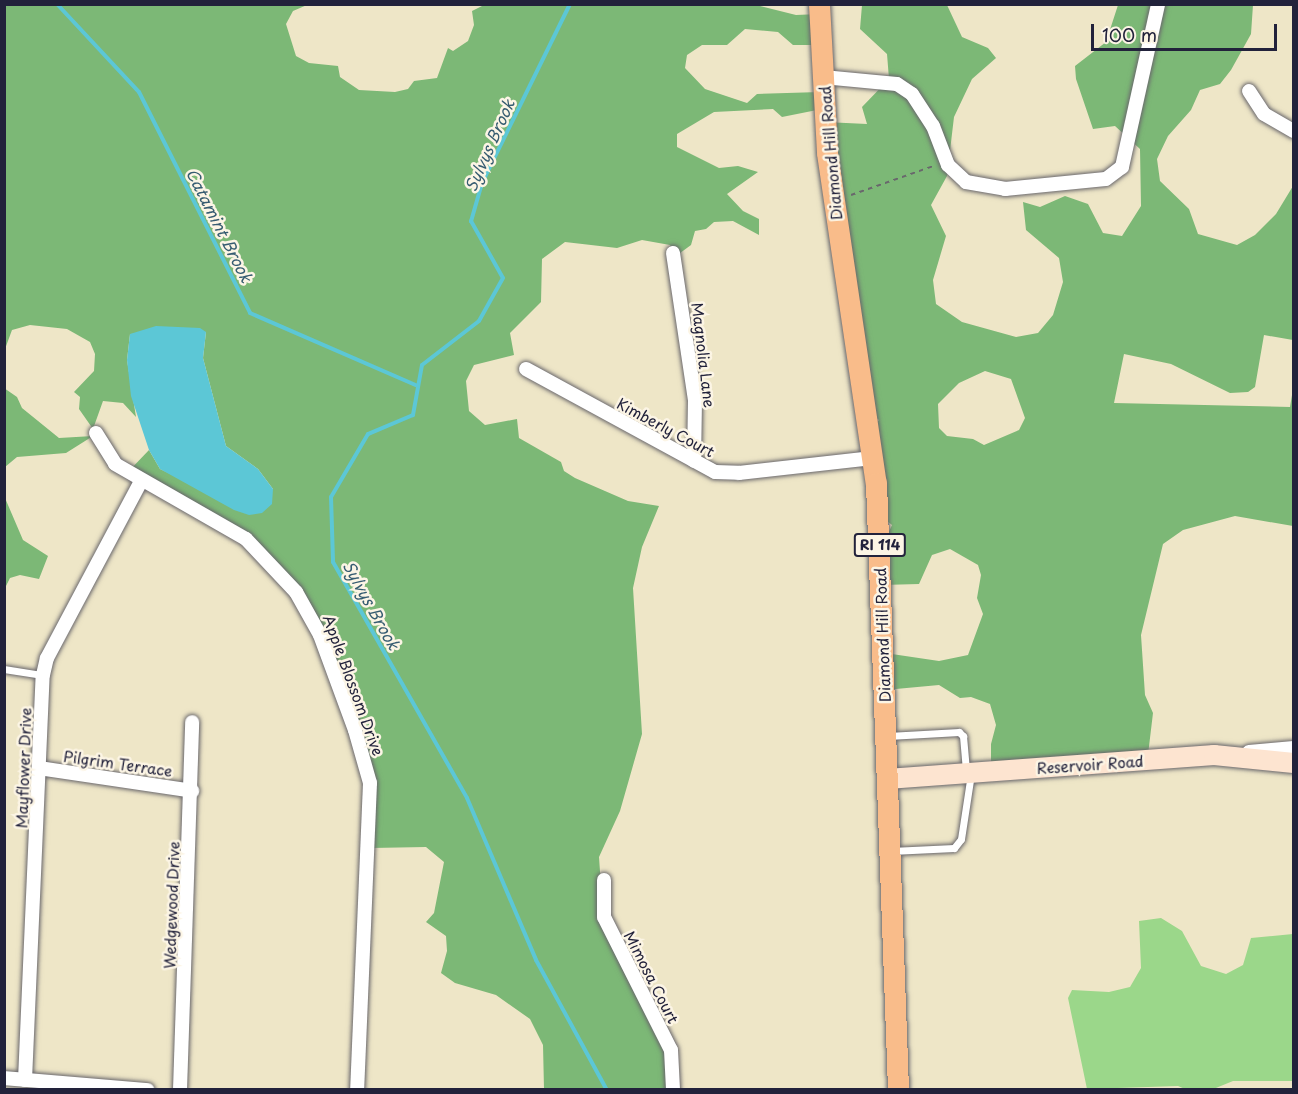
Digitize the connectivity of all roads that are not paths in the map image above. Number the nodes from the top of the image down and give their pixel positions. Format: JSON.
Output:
{"nodes":[{"id":1,"x":819,"y":4,"type":"edge"},
{"id":2,"x":1158,"y":4,"type":"edge"},
{"id":3,"x":823,"y":77,"type":"junction"},
{"id":4,"x":1249,"y":91,"type":"dead end"},
{"id":5,"x":1293,"y":131,"type":"edge"},
{"id":6,"x":673,"y":253,"type":"dead end"},
{"id":7,"x":526,"y":369,"type":"dead end"},
{"id":8,"x":96,"y":433,"type":"dead end"},
{"id":9,"x":872,"y":458,"type":"junction"},
{"id":10,"x":694,"y":462,"type":"junction"},
{"id":11,"x":141,"y":481,"type":"junction"},
{"id":12,"x":4,"y":669,"type":"edge"},
{"id":13,"x":43,"y":675,"type":"junction"},
{"id":14,"x":192,"y":722,"type":"dead end"},
{"id":15,"x":885,"y":737,"type":"junction"},
{"id":16,"x":1293,"y":748,"type":"edge"},
{"id":17,"x":1214,"y":755,"type":"junction"},
{"id":18,"x":1293,"y":763,"type":"edge"},
{"id":19,"x":39,"y":768,"type":"junction"},
{"id":20,"x":968,"y":773,"type":"junction"},
{"id":21,"x":887,"y":779,"type":"junction"},
{"id":22,"x":192,"y":791,"type":"junction"},
{"id":23,"x":888,"y":851,"type":"junction"},
{"id":24,"x":604,"y":880,"type":"dead end"},
{"id":25,"x":4,"y":1078,"type":"edge"},
{"id":26,"x":25,"y":1080,"type":"junction"},
{"id":27,"x":40,"y":1086,"type":"edge"},
{"id":28,"x":148,"y":1089,"type":"edge"},
{"id":29,"x":180,"y":1089,"type":"edge"},
{"id":30,"x":357,"y":1089,"type":"edge"},
{"id":31,"x":673,"y":1089,"type":"edge"},
{"id":32,"x":898,"y":1089,"type":"edge"}],
"edges":[{"from":1,"to":3,"type":"main road","name":"Diamond Hill Road","number":"RI 114"},
{"from":2,"to":3,"type":"street"},
{"from":3,"to":9,"type":"main road","name":"Diamond Hill Road","number":"RI 114"},
{"from":4,"to":5,"type":"street"},
{"from":6,"to":10,"type":"street","name":"Magnolia Lane"},
{"from":7,"to":10,"type":"street","name":"Kimberly Court"},
{"from":8,"to":11,"type":"street","name":"Apple Blossom Drive"},
{"from":9,"to":10,"type":"street","name":"Kimberly Court"},
{"from":9,"to":15,"type":"main road","name":"Diamond Hill Road","number":"RI 114"},
{"from":11,"to":13,"type":"street","name":"Mayflower Drive"},
{"from":11,"to":30,"type":"street","name":"Apple Blossom Drive"},
{"from":12,"to":13,"type":"lane"},
{"from":13,"to":19,"type":"street","name":"Mayflower Drive"},
{"from":14,"to":22,"type":"street","name":"Wedgewood Drive"},
{"from":15,"to":20,"type":"lane"},
{"from":15,"to":21,"type":"main road","name":"Diamond Hill Road","number":"RI 114"},
{"from":16,"to":17,"type":"street"},
{"from":17,"to":18,"type":"street","name":"Reservoir Road"},
{"from":17,"to":20,"type":"street","name":"Reservoir Road"},
{"from":19,"to":22,"type":"street","name":"Pilgrim Terrace"},
{"from":19,"to":26,"type":"street","name":"Mayflower Drive"},
{"from":20,"to":21,"type":"street","name":"Reservoir Road"},
{"from":20,"to":23,"type":"lane"},
{"from":21,"to":23,"type":"main road","name":"Diamond Hill Road","number":"RI 114"},
{"from":22,"to":29,"type":"street","name":"Wedgewood Drive"},
{"from":23,"to":32,"type":"main road","name":"Diamond Hill Road","number":"RI 114"},
{"from":24,"to":31,"type":"street","name":"Mimosa Court"},
{"from":25,"to":26,"type":"street"},
{"from":26,"to":27,"type":"street"},
{"from":27,"to":28,"type":"street"}]}
